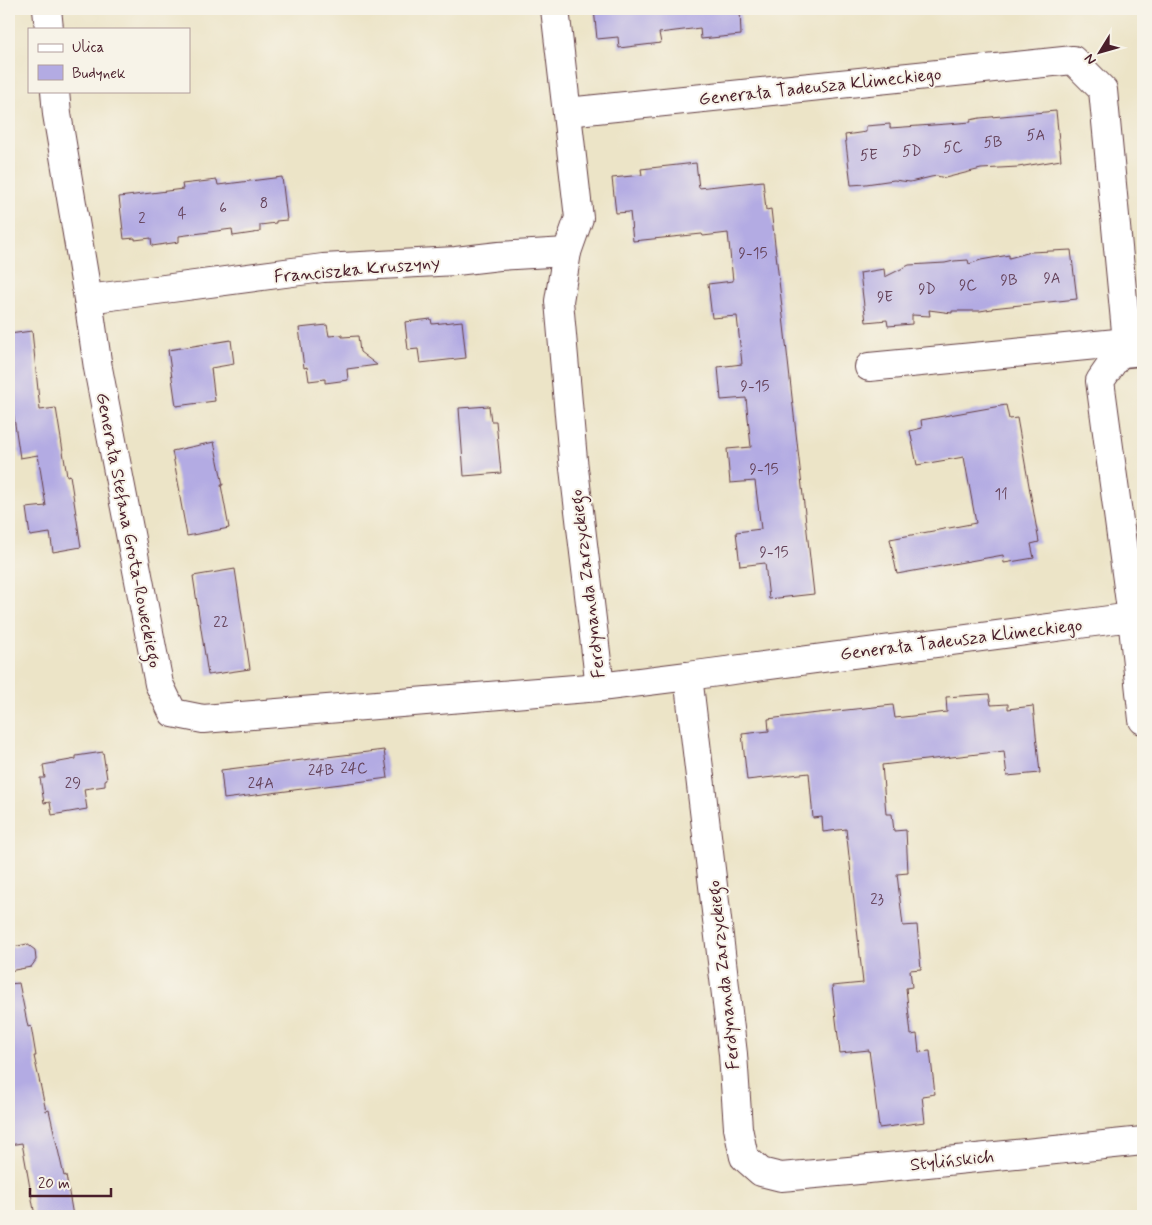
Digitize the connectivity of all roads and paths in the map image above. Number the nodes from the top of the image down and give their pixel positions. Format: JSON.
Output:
{"nodes":[{"id":1,"x":47,"y":9,"type":"edge"},
{"id":2,"x":555,"y":9,"type":"edge"},
{"id":3,"x":49,"y":28,"type":"edge"},
{"id":4,"x":55,"y":92,"type":"edge"},
{"id":5,"x":567,"y":112,"type":"junction"},
{"id":6,"x":567,"y":252,"type":"junction"},
{"id":7,"x":88,"y":299,"type":"junction"},
{"id":8,"x":1128,"y":353,"type":"edge"},
{"id":9,"x":870,"y":367,"type":"dead end"},
{"id":10,"x":1132,"y":617,"type":"junction"},
{"id":11,"x":688,"y":676,"type":"junction"},
{"id":12,"x":600,"y":687,"type":"junction"},
{"id":13,"x":1143,"y":720,"type":"edge"},
{"id":14,"x":1143,"y":1141,"type":"edge"},
{"id":15,"x":761,"y":1172,"type":"joint"}],
"edges":[{"from":1,"to":3,"type":"street"},
{"from":2,"to":5,"type":"street","name":"Ferdynanda Zarzyckiego"},
{"from":4,"to":7,"type":"street","name":"Generała Stefana Grota-Roweckiego"},
{"from":5,"to":6,"type":"street","name":"Ferdynanda Zarzyckiego"},
{"from":5,"to":8,"type":"street","name":"Generała Tadeusza Klimeckiego"},
{"from":6,"to":7,"type":"street","name":"Franciszka Kruszyny"},
{"from":6,"to":12,"type":"street","name":"Ferdynanda Zarzyckiego"},
{"from":7,"to":12,"type":"street","name":"Generała Stefana Grota-Roweckiego"},
{"from":8,"to":9,"type":"street"},
{"from":8,"to":10,"type":"street"},
{"from":10,"to":11,"type":"street","name":"Generała Tadeusza Klimeckiego"},
{"from":10,"to":13,"type":"street"},
{"from":11,"to":12,"type":"street","name":"Ferdynanda Zarzyckiego"},
{"from":11,"to":15,"type":"street","name":"Ferdynanda Zarzyckiego"},
{"from":14,"to":15,"type":"street","name":"Stylińskich"}]}
